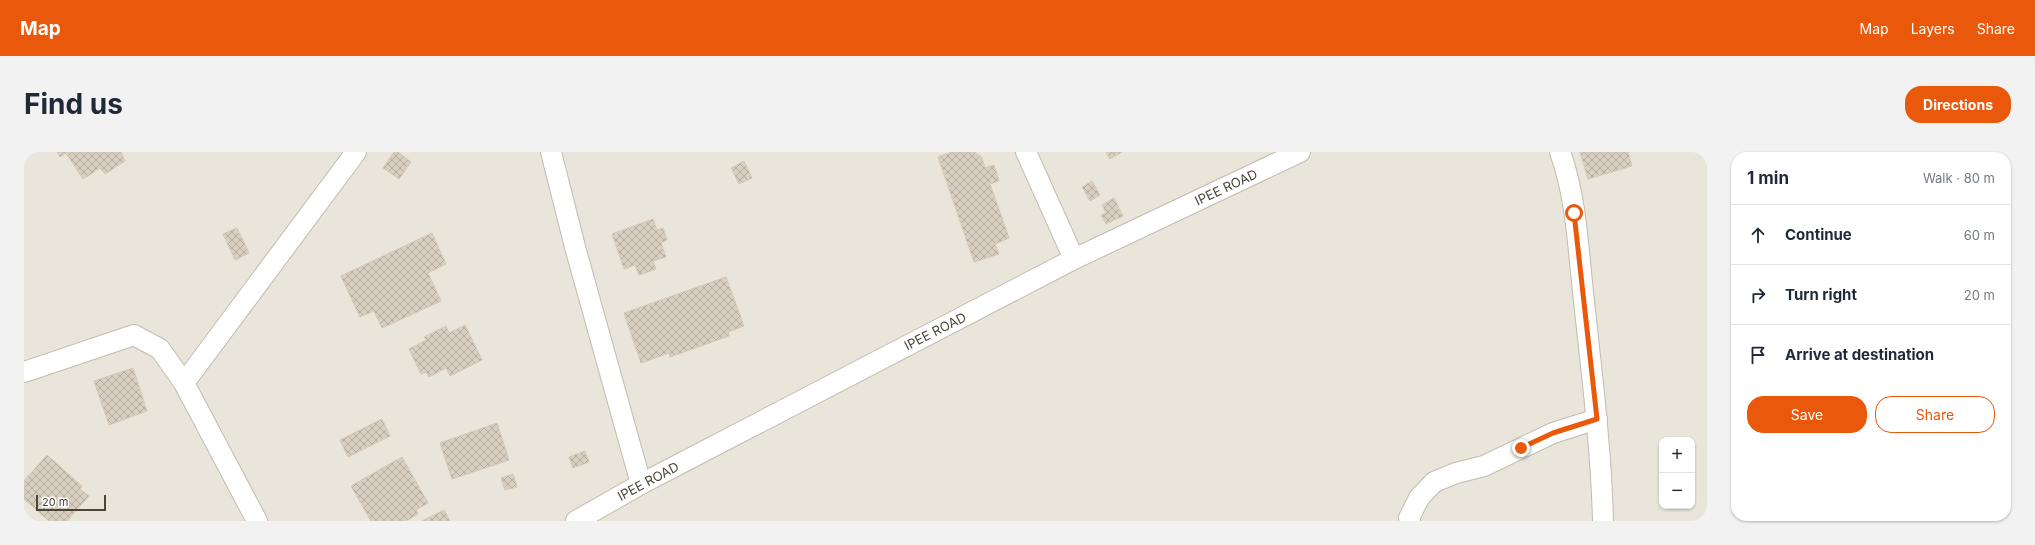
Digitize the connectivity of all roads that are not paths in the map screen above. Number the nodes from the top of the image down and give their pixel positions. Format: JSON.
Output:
{"nodes":[{"id":1,"x":356,"y":152,"type":"edge"},
{"id":2,"x":552,"y":152,"type":"edge"},
{"id":3,"x":1026,"y":152,"type":"edge"},
{"id":4,"x":1300,"y":152,"type":"edge"},
{"id":5,"x":1560,"y":152,"type":"edge"},
{"id":6,"x":1074,"y":259,"type":"junction"},
{"id":7,"x":24,"y":372,"type":"edge"},
{"id":8,"x":184,"y":382,"type":"junction"},
{"id":9,"x":1597,"y":419,"type":"junction"},
{"id":10,"x":641,"y":484,"type":"junction"},
{"id":11,"x":257,"y":521,"type":"edge"},
{"id":12,"x":576,"y":521,"type":"edge"},
{"id":13,"x":1410,"y":521,"type":"edge"},
{"id":14,"x":1603,"y":521,"type":"edge"}],
"edges":[{"from":1,"to":8,"type":"street"},
{"from":2,"to":10,"type":"street"},
{"from":3,"to":6,"type":"street"},
{"from":4,"to":6,"type":"street","name":"IPEE ROAD"},
{"from":5,"to":9,"type":"street"},
{"from":6,"to":10,"type":"street","name":"IPEE ROAD"},
{"from":7,"to":8,"type":"street"},
{"from":8,"to":11,"type":"street"},
{"from":9,"to":13,"type":"street"},
{"from":9,"to":14,"type":"street"},
{"from":10,"to":12,"type":"street","name":"IPEE ROAD"}]}
